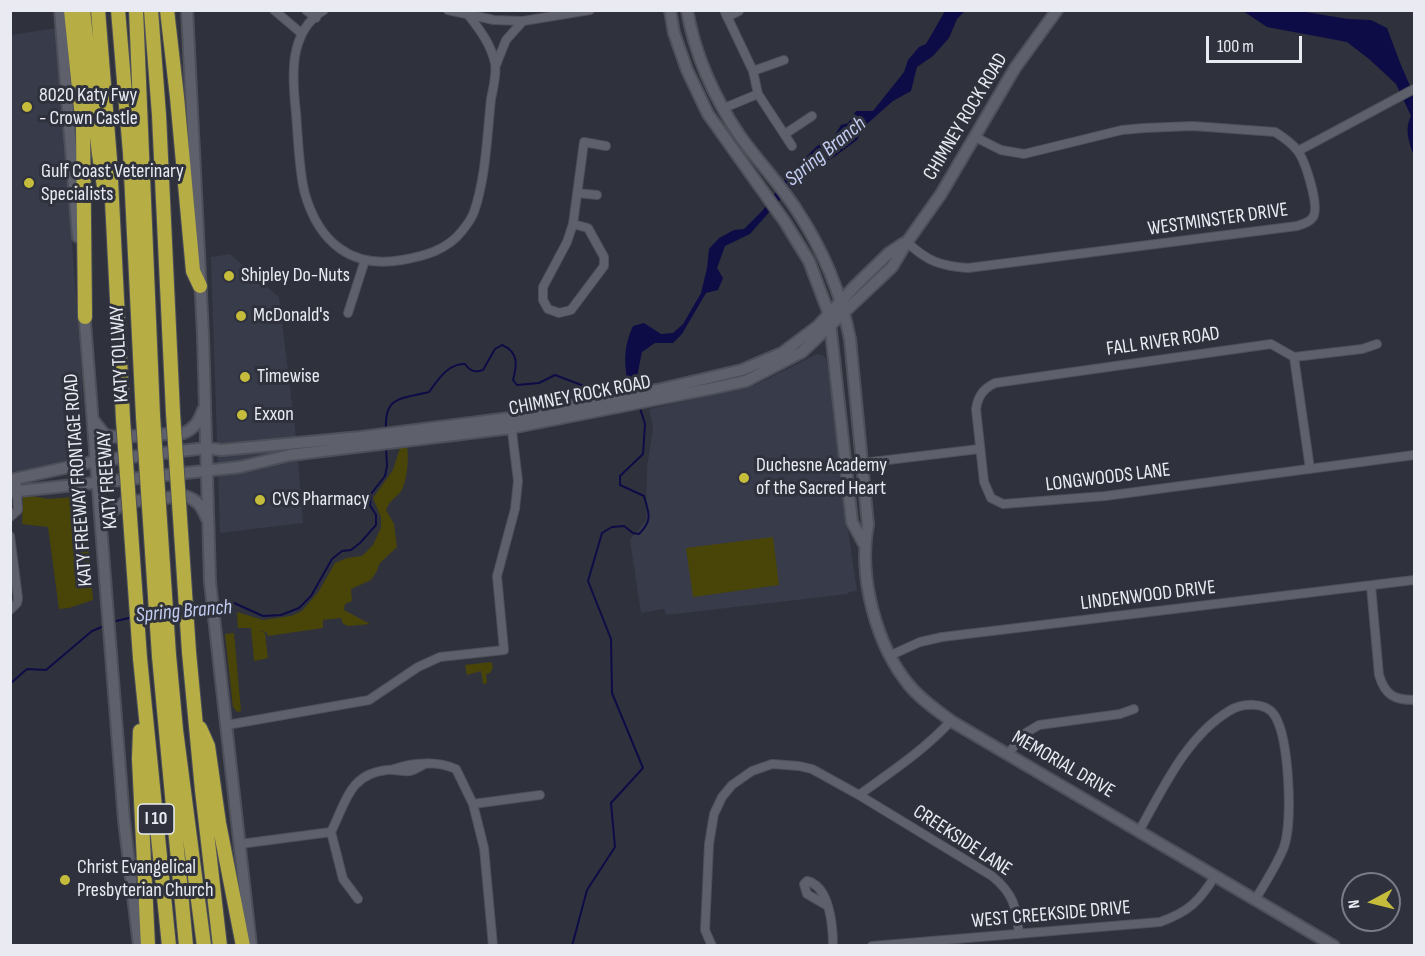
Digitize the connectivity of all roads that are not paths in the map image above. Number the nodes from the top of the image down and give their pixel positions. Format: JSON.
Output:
{"nodes":[{"id":1,"x":60,"y":10,"type":"edge"},
{"id":2,"x":83,"y":10,"type":"edge"},
{"id":3,"x":98,"y":10,"type":"edge"},
{"id":4,"x":118,"y":10,"type":"edge"},
{"id":5,"x":127,"y":10,"type":"edge"},
{"id":6,"x":136,"y":10,"type":"edge"},
{"id":7,"x":151,"y":10,"type":"edge"},
{"id":8,"x":167,"y":10,"type":"edge"},
{"id":9,"x":187,"y":10,"type":"edge"},
{"id":10,"x":274,"y":10,"type":"edge"},
{"id":11,"x":306,"y":10,"type":"edge"},
{"id":12,"x":324,"y":10,"type":"edge"},
{"id":13,"x":448,"y":10,"type":"edge"},
{"id":14,"x":590,"y":10,"type":"edge"},
{"id":15,"x":670,"y":10,"type":"edge"},
{"id":16,"x":687,"y":10,"type":"edge"},
{"id":17,"x":1058,"y":10,"type":"edge"},
{"id":18,"x":739,"y":11,"type":"edge"},
{"id":19,"x":725,"y":14,"type":"edge"},
{"id":20,"x":470,"y":16,"type":"junction"},
{"id":21,"x":72,"y":17,"type":"edge"},
{"id":22,"x":316,"y":18,"type":"junction"},
{"id":23,"x":524,"y":21,"type":"junction"},
{"id":24,"x":301,"y":33,"type":"junction"},
{"id":25,"x":784,"y":60,"type":"dead end"},
{"id":26,"x":496,"y":65,"type":"junction"},
{"id":27,"x":753,"y":71,"type":"junction"},
{"id":28,"x":1414,"y":89,"type":"edge"},
{"id":29,"x":758,"y":94,"type":"junction"},
{"id":30,"x":724,"y":108,"type":"junction"},
{"id":31,"x":812,"y":116,"type":"dead end"},
{"id":32,"x":785,"y":134,"type":"junction"},
{"id":33,"x":975,"y":137,"type":"junction"},
{"id":34,"x":606,"y":146,"type":"dead end"},
{"id":35,"x":792,"y":146,"type":"dead end"},
{"id":36,"x":1298,"y":151,"type":"junction"},
{"id":37,"x":144,"y":189,"type":"junction"},
{"id":38,"x":577,"y":193,"type":"junction"},
{"id":39,"x":597,"y":195,"type":"dead end"},
{"id":40,"x":573,"y":224,"type":"junction"},
{"id":41,"x":907,"y":242,"type":"junction"},
{"id":42,"x":115,"y":248,"type":"junction"},
{"id":43,"x":364,"y":260,"type":"junction"},
{"id":44,"x":200,"y":286,"type":"junction"},
{"id":45,"x":842,"y":306,"type":"junction"},
{"id":46,"x":348,"y":313,"type":"dead end"},
{"id":47,"x":84,"y":317,"type":"junction"},
{"id":48,"x":830,"y":319,"type":"junction"},
{"id":49,"x":1377,"y":344,"type":"dead end"},
{"id":50,"x":1294,"y":357,"type":"junction"},
{"id":51,"x":204,"y":405,"type":"junction"},
{"id":52,"x":148,"y":417,"type":"junction"},
{"id":53,"x":93,"y":418,"type":"junction"},
{"id":54,"x":511,"y":423,"type":"junction"},
{"id":55,"x":206,"y":448,"type":"junction"},
{"id":56,"x":305,"y":448,"type":"junction"},
{"id":57,"x":980,"y":449,"type":"junction"},
{"id":58,"x":1414,"y":455,"type":"edge"},
{"id":59,"x":96,"y":461,"type":"junction"},
{"id":60,"x":862,"y":462,"type":"junction"},
{"id":61,"x":846,"y":465,"type":"junction"},
{"id":62,"x":207,"y":469,"type":"junction"},
{"id":63,"x":1310,"y":469,"type":"junction"},
{"id":64,"x":13,"y":480,"type":"edge"},
{"id":65,"x":98,"y":483,"type":"junction"},
{"id":66,"x":14,"y":492,"type":"edge"},
{"id":67,"x":10,"y":517,"type":"edge"},
{"id":68,"x":208,"y":522,"type":"junction"},
{"id":69,"x":101,"y":526,"type":"junction"},
{"id":70,"x":10,"y":536,"type":"edge"},
{"id":71,"x":864,"y":544,"type":"junction"},
{"id":72,"x":1414,"y":580,"type":"edge"},
{"id":73,"x":1371,"y":586,"type":"junction"},
{"id":74,"x":10,"y":610,"type":"edge"},
{"id":75,"x":164,"y":655,"type":"junction"},
{"id":76,"x":889,"y":656,"type":"junction"},
{"id":77,"x":143,"y":693,"type":"junction"},
{"id":78,"x":1414,"y":700,"type":"edge"},
{"id":79,"x":1134,"y":709,"type":"dead end"},
{"id":80,"x":194,"y":716,"type":"junction"},
{"id":81,"x":951,"y":721,"type":"junction"},
{"id":82,"x":227,"y":724,"type":"junction"},
{"id":83,"x":1008,"y":754,"type":"junction"},
{"id":84,"x":540,"y":795,"type":"dead end"},
{"id":85,"x":859,"y":795,"type":"junction"},
{"id":86,"x":473,"y":804,"type":"junction"},
{"id":87,"x":1139,"y":831,"type":"junction"},
{"id":88,"x":331,"y":832,"type":"junction"},
{"id":89,"x":240,"y":844,"type":"junction"},
{"id":90,"x":1215,"y":876,"type":"junction"},
{"id":91,"x":358,"y":899,"type":"dead end"},
{"id":92,"x":1256,"y":900,"type":"junction"},
{"id":93,"x":826,"y":905,"type":"dead end"},
{"id":94,"x":1019,"y":934,"type":"junction"},
{"id":95,"x":139,"y":945,"type":"edge"},
{"id":96,"x":148,"y":945,"type":"edge"},
{"id":97,"x":169,"y":945,"type":"edge"},
{"id":98,"x":186,"y":945,"type":"edge"},
{"id":99,"x":204,"y":945,"type":"edge"},
{"id":100,"x":220,"y":945,"type":"edge"},
{"id":101,"x":243,"y":945,"type":"edge"},
{"id":102,"x":251,"y":945,"type":"edge"},
{"id":103,"x":493,"y":945,"type":"edge"},
{"id":104,"x":712,"y":945,"type":"edge"},
{"id":105,"x":833,"y":945,"type":"edge"},
{"id":106,"x":872,"y":945,"type":"edge"},
{"id":107,"x":1334,"y":945,"type":"edge"}],
"edges":[{"from":1,"to":47,"type":"main road","name":"KATY FREEWAY FRONTAGE ROAD"},
{"from":2,"to":42,"type":"highway"},
{"from":3,"to":42,"type":"highway","name":"KATY FREEWAY","number":"I 10"},
{"from":4,"to":52,"type":"highway","name":"KATY TOLLWAY"},
{"from":5,"to":37,"type":"highway"},
{"from":6,"to":37,"type":"highway"},
{"from":7,"to":80,"type":"highway","number":"I 10","bridge":true},
{"from":8,"to":44,"type":"highway"},
{"from":9,"to":44,"type":"main road"},
{"from":10,"to":24,"type":"street"},
{"from":11,"to":22,"type":"street"},
{"from":12,"to":22,"type":"street"},
{"from":13,"to":20,"type":"street"},
{"from":14,"to":23,"type":"street"},
{"from":15,"to":48,"type":"main road","name":"MEMORIAL DRIVE"},
{"from":16,"to":30,"type":"main road","name":"MEMORIAL DRIVE"},
{"from":17,"to":33,"type":"main road","name":"CHIMNEY ROCK ROAD"},
{"from":18,"to":19,"type":"street"},
{"from":19,"to":27,"type":"street"},
{"from":20,"to":23,"type":"street"},
{"from":20,"to":26,"type":"street"},
{"from":21,"to":47,"type":"highway"},
{"from":22,"to":24,"type":"street"},
{"from":23,"to":26,"type":"street"},
{"from":24,"to":43,"type":"street"},
{"from":25,"to":27,"type":"street"},
{"from":26,"to":43,"type":"street"},
{"from":27,"to":29,"type":"street"},
{"from":28,"to":36,"type":"street"},
{"from":29,"to":30,"type":"street"},
{"from":29,"to":32,"type":"street"},
{"from":30,"to":45,"type":"main road","name":"MEMORIAL DRIVE"},
{"from":31,"to":32,"type":"street"},
{"from":32,"to":35,"type":"street"},
{"from":33,"to":36,"type":"street"},
{"from":33,"to":41,"type":"main road","name":"CHIMNEY ROCK ROAD"},
{"from":34,"to":38,"type":"street"},
{"from":36,"to":41,"type":"street","name":"WESTMINSTER DRIVE"},
{"from":37,"to":52,"type":"highway","name":"KATY TOLLWAY"},
{"from":38,"to":39,"type":"street"},
{"from":38,"to":40,"type":"street"},
{"from":40,"to":40,"type":"street"},
{"from":41,"to":45,"type":"main road","name":"CHIMNEY ROCK ROAD"},
{"from":42,"to":77,"type":"highway","name":"KATY FREEWAY","number":"I 10","bridge":true},
{"from":43,"to":46,"type":"street"},
{"from":44,"to":51,"type":"main road"},
{"from":45,"to":48,"type":"main road","name":"CHIMNEY ROCK ROAD"},
{"from":45,"to":60,"type":"main road","name":"MEMORIAL DRIVE"},
{"from":47,"to":53,"type":"main road","name":"KATY FREEWAY FRONTAGE ROAD"},
{"from":48,"to":54,"type":"main road","name":"CHIMNEY ROCK ROAD"},
{"from":48,"to":61,"type":"main road","name":"MEMORIAL DRIVE"},
{"from":49,"to":50,"type":"street"},
{"from":50,"to":57,"type":"street","name":"FALL RIVER ROAD"},
{"from":50,"to":63,"type":"street"},
{"from":51,"to":53,"type":"main road"},
{"from":51,"to":55,"type":"main road"},
{"from":52,"to":75,"type":"highway","name":"KATY TOLLWAY","bridge":true},
{"from":53,"to":59,"type":"main road","name":"KATY FREEWAY FRONTAGE ROAD"},
{"from":54,"to":56,"type":"main road","name":"CHIMNEY ROCK ROAD"},
{"from":54,"to":82,"type":"street"},
{"from":55,"to":56,"type":"main road","name":"CHIMNEY ROCK ROAD"},
{"from":55,"to":59,"type":"main road","name":"CHIMNEY ROCK ROAD"},
{"from":55,"to":62,"type":"main road"},
{"from":56,"to":62,"type":"main road","name":"CHIMNEY ROCK ROAD"},
{"from":57,"to":60,"type":"street"},
{"from":57,"to":63,"type":"street","name":"LONGWOODS LANE"},
{"from":58,"to":63,"type":"street","name":"LONGWOODS LANE"},
{"from":59,"to":64,"type":"main road","name":"CHIMNEY ROCK ROAD"},
{"from":59,"to":65,"type":"main road","name":"KATY FREEWAY FRONTAGE ROAD"},
{"from":60,"to":61,"type":"street"},
{"from":60,"to":71,"type":"main road","name":"MEMORIAL DRIVE"},
{"from":61,"to":71,"type":"main road","name":"MEMORIAL DRIVE"},
{"from":62,"to":65,"type":"main road","name":"CHIMNEY ROCK ROAD"},
{"from":62,"to":68,"type":"main road"},
{"from":64,"to":66,"type":"street"},
{"from":65,"to":66,"type":"main road","name":"CHIMNEY ROCK ROAD"},
{"from":65,"to":69,"type":"main road","name":"KATY FREEWAY FRONTAGE ROAD"},
{"from":66,"to":67,"type":"street"},
{"from":68,"to":69,"type":"main road"},
{"from":68,"to":82,"type":"main road"},
{"from":69,"to":95,"type":"main road","name":"KATY FREEWAY FRONTAGE ROAD"},
{"from":70,"to":74,"type":"street"},
{"from":71,"to":76,"type":"main road","name":"MEMORIAL DRIVE"},
{"from":72,"to":73,"type":"street","name":"LINDENWOOD DRIVE"},
{"from":73,"to":76,"type":"street","name":"LINDENWOOD DRIVE"},
{"from":73,"to":78,"type":"street"},
{"from":75,"to":98,"type":"highway","name":"KATY TOLLWAY"},
{"from":75,"to":99,"type":"highway","name":"KATY TOLLWAY"},
{"from":76,"to":81,"type":"main road","name":"MEMORIAL DRIVE"},
{"from":77,"to":96,"type":"highway"},
{"from":77,"to":97,"type":"highway","name":"KATY FREEWAY","number":"I 10"},
{"from":79,"to":83,"type":"street"},
{"from":80,"to":100,"type":"highway","number":"I 10"},
{"from":80,"to":101,"type":"highway"},
{"from":81,"to":83,"type":"main road","name":"MEMORIAL DRIVE"},
{"from":81,"to":85,"type":"street"},
{"from":82,"to":89,"type":"main road"},
{"from":83,"to":87,"type":"main road","name":"MEMORIAL DRIVE"},
{"from":84,"to":86,"type":"street"},
{"from":85,"to":94,"type":"street","name":"CREEKSIDE LANE"},
{"from":85,"to":104,"type":"street","name":"CREEKSIDE LANE"},
{"from":86,"to":88,"type":"street"},
{"from":86,"to":103,"type":"street"},
{"from":87,"to":90,"type":"main road","name":"MEMORIAL DRIVE"},
{"from":87,"to":92,"type":"street"},
{"from":88,"to":89,"type":"street"},
{"from":88,"to":91,"type":"street"},
{"from":89,"to":102,"type":"main road"},
{"from":90,"to":92,"type":"main road","name":"MEMORIAL DRIVE"},
{"from":90,"to":94,"type":"street","name":"WEST CREEKSIDE DRIVE"},
{"from":92,"to":107,"type":"main road","name":"MEMORIAL DRIVE"},
{"from":93,"to":105,"type":"street"},
{"from":94,"to":106,"type":"street","name":"WEST CREEKSIDE DRIVE"}]}
